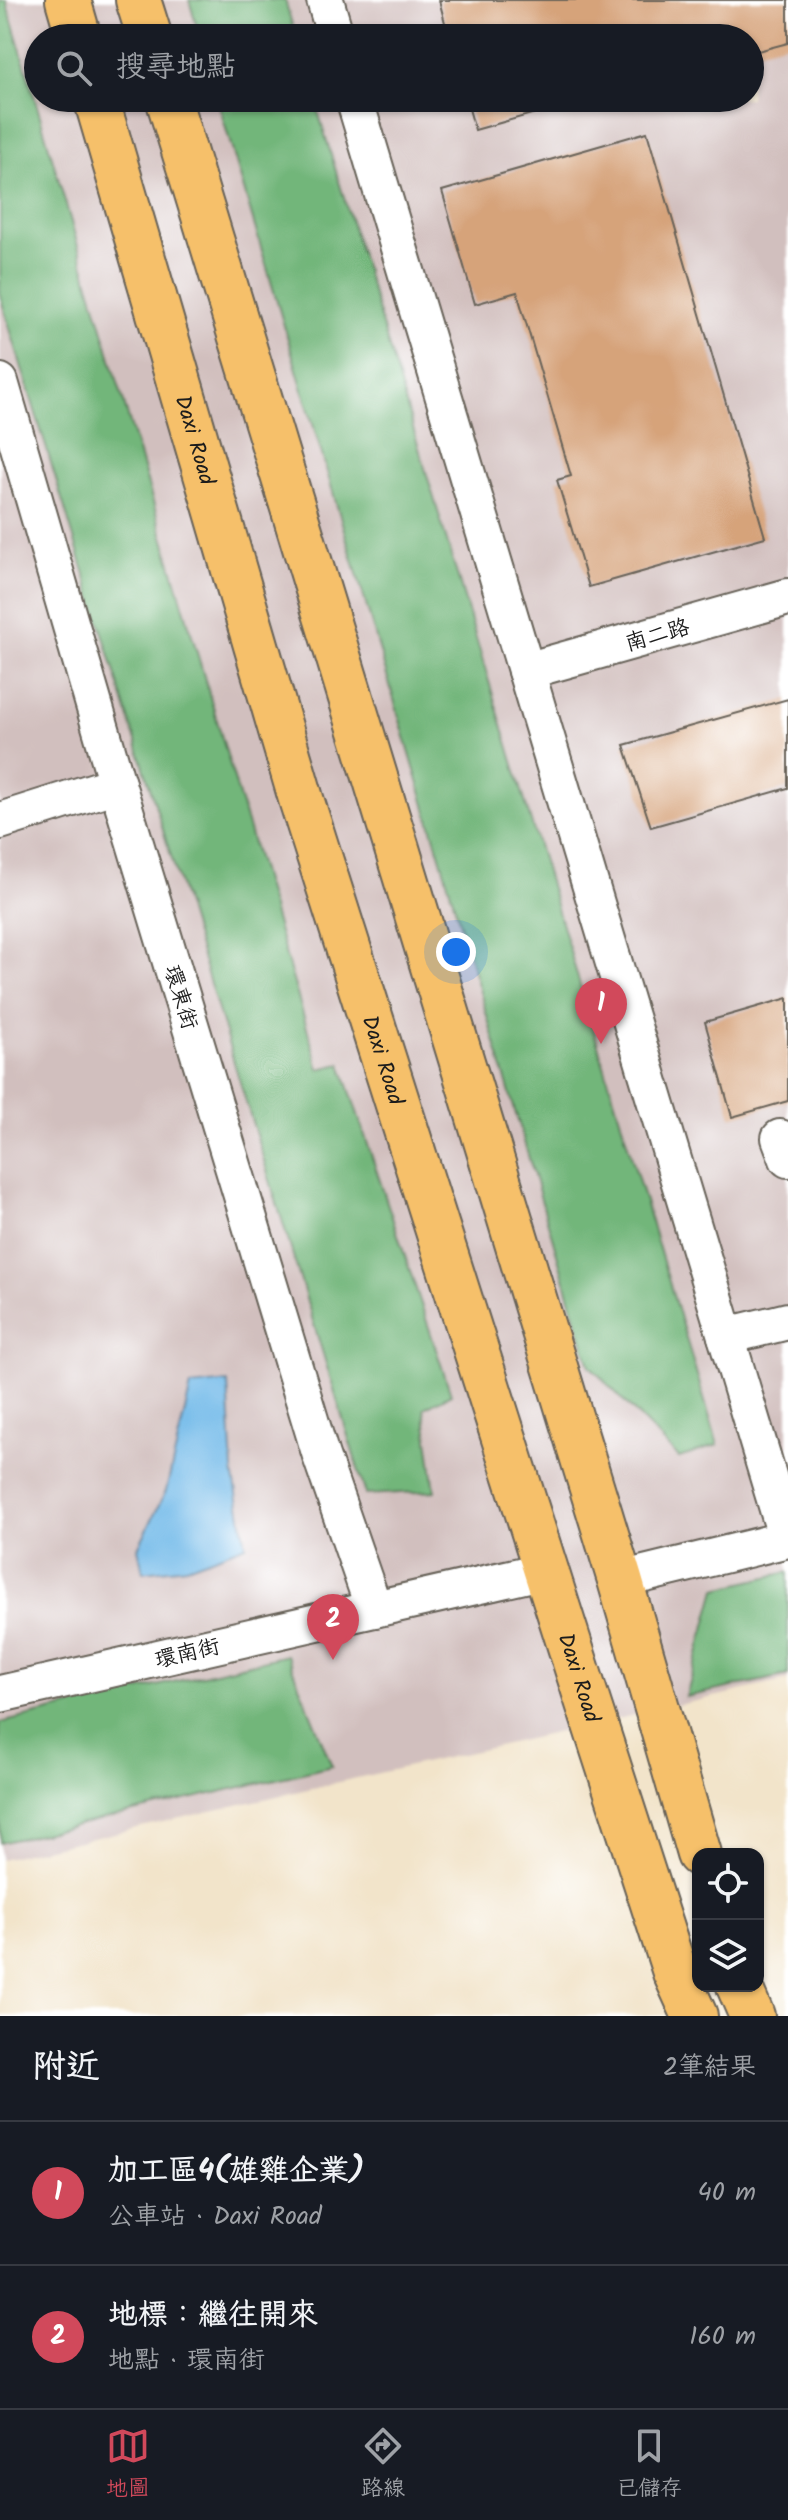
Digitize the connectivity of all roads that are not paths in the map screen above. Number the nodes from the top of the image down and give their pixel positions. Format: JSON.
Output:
{"nodes":[{"id":1,"x":68,"y":0,"type":"edge"},
{"id":2,"x":138,"y":0,"type":"edge"},
{"id":3,"x":325,"y":0,"type":"edge"},
{"id":4,"x":75,"y":24,"type":"edge"},
{"id":5,"x":146,"y":24,"type":"edge"},
{"id":6,"x":332,"y":24,"type":"edge"},
{"id":7,"x":100,"y":112,"type":"edge"},
{"id":8,"x":172,"y":112,"type":"edge"},
{"id":9,"x":358,"y":112,"type":"edge"},
{"id":10,"x":0,"y":382,"type":"edge"},
{"id":11,"x":788,"y":597,"type":"edge"},
{"id":12,"x":526,"y":671,"type":"junction"},
{"id":13,"x":117,"y":784,"type":"junction"},
{"id":14,"x":0,"y":821,"type":"edge"},
{"id":15,"x":788,"y":1321,"type":"edge"},
{"id":16,"x":726,"y":1336,"type":"junction"},
{"id":17,"x":788,"y":1539,"type":"edge"},
{"id":18,"x":546,"y":1570,"type":"junction"},
{"id":19,"x":620,"y":1580,"type":"junction"},
{"id":20,"x":374,"y":1609,"type":"junction"},
{"id":21,"x":0,"y":1694,"type":"edge"},
{"id":22,"x":697,"y":1848,"type":"edge"},
{"id":23,"x":742,"y":1992,"type":"edge"},
{"id":24,"x":695,"y":2016,"type":"edge"},
{"id":25,"x":752,"y":2016,"type":"edge"}],
"edges":[{"from":1,"to":4,"type":"main road"},
{"from":2,"to":5,"type":"main road"},
{"from":3,"to":6,"type":"street"},
{"from":7,"to":18,"type":"main road","name":"Daxi Road"},
{"from":8,"to":19,"type":"main road"},
{"from":9,"to":12,"type":"street"},
{"from":10,"to":13,"type":"street","name":"環東街"},
{"from":11,"to":12,"type":"street","name":"南二路"},
{"from":12,"to":16,"type":"street"},
{"from":13,"to":14,"type":"street"},
{"from":13,"to":20,"type":"street","name":"環東街"},
{"from":15,"to":16,"type":"street"},
{"from":16,"to":17,"type":"street"},
{"from":17,"to":19,"type":"street"},
{"from":18,"to":20,"type":"street","name":"環南街"},
{"from":18,"to":24,"type":"main road","name":"Daxi Road"},
{"from":19,"to":22,"type":"main road"},
{"from":20,"to":21,"type":"street","name":"環南街"},
{"from":23,"to":25,"type":"main road"}]}
